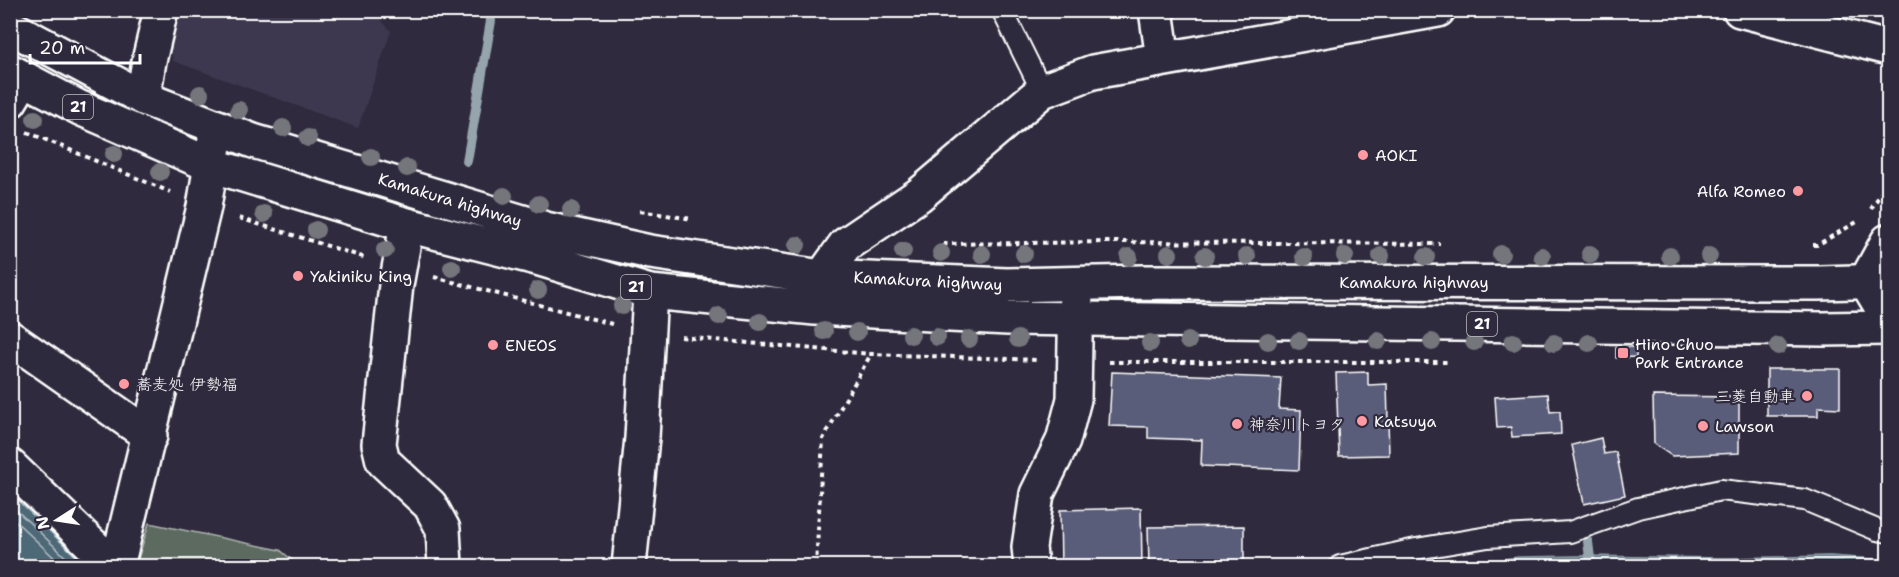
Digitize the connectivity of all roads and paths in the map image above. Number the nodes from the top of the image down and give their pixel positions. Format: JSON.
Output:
{"nodes":[{"id":1,"x":14,"y":10,"type":"edge"},
{"id":2,"x":161,"y":10,"type":"edge"},
{"id":3,"x":1002,"y":10,"type":"edge"},
{"id":4,"x":1156,"y":10,"type":"edge"},
{"id":5,"x":1438,"y":10,"type":"edge"},
{"id":6,"x":1766,"y":13,"type":"edge"},
{"id":7,"x":10,"y":25,"type":"edge"},
{"id":8,"x":1888,"y":48,"type":"edge"},
{"id":9,"x":1163,"y":59,"type":"junction"},
{"id":10,"x":15,"y":84,"type":"edge"},
{"id":11,"x":1042,"y":91,"type":"junction"},
{"id":12,"x":143,"y":98,"type":"junction"},
{"id":13,"x":217,"y":127,"type":"junction"},
{"id":14,"x":134,"y":131,"type":"junction"},
{"id":15,"x":211,"y":165,"type":"junction"},
{"id":16,"x":407,"y":225,"type":"junction"},
{"id":17,"x":1888,"y":241,"type":"edge"},
{"id":18,"x":822,"y":277,"type":"junction"},
{"id":19,"x":1877,"y":281,"type":"edge"},
{"id":20,"x":1076,"y":284,"type":"junction"},
{"id":21,"x":650,"y":292,"type":"junction"},
{"id":22,"x":1888,"y":318,"type":"edge"},
{"id":23,"x":1076,"y":319,"type":"junction"},
{"id":24,"x":1888,"y":328,"type":"edge"},
{"id":25,"x":10,"y":338,"type":"edge"},
{"id":26,"x":871,"y":354,"type":"dead end"},
{"id":27,"x":150,"y":436,"type":"junction"},
{"id":28,"x":10,"y":466,"type":"edge"},
{"id":29,"x":1888,"y":532,"type":"edge"},
{"id":30,"x":115,"y":567,"type":"edge"},
{"id":31,"x":445,"y":567,"type":"edge"},
{"id":32,"x":629,"y":567,"type":"edge"},
{"id":33,"x":816,"y":567,"type":"edge"},
{"id":34,"x":1031,"y":567,"type":"edge"},
{"id":35,"x":1340,"y":567,"type":"edge"}],
"edges":[{"from":1,"to":7,"type":"main road"},
{"from":2,"to":12,"type":"main road"},
{"from":3,"to":11,"type":"lane"},
{"from":4,"to":9,"type":"main road"},
{"from":5,"to":9,"type":"main road"},
{"from":6,"to":8,"type":"main road"},
{"from":7,"to":12,"type":"main road","name":"Kamakura highway","number":"21"},
{"from":9,"to":11,"type":"main road"},
{"from":10,"to":14,"type":"main road","name":"Kamakura highway","number":"21"},
{"from":11,"to":18,"type":"main road"},
{"from":12,"to":13,"type":"main road","name":"Kamakura highway","number":"21"},
{"from":12,"to":14,"type":"main road"},
{"from":13,"to":15,"type":"main road"},
{"from":13,"to":18,"type":"main road","name":"Kamakura highway","number":"21"},
{"from":14,"to":15,"type":"main road","name":"Kamakura highway","number":"21"},
{"from":15,"to":16,"type":"main road","name":"Kamakura highway","number":"21"},
{"from":15,"to":27,"type":"main road"},
{"from":16,"to":21,"type":"main road","name":"Kamakura highway","number":"21"},
{"from":16,"to":31,"type":"main road"},
{"from":17,"to":19,"type":"main road"},
{"from":18,"to":20,"type":"main road","name":"Kamakura highway","number":"21"},
{"from":19,"to":20,"type":"main road","name":"Kamakura highway","number":"21"},
{"from":19,"to":22,"type":"main road"},
{"from":20,"to":23,"type":"main road"},
{"from":21,"to":23,"type":"main road","name":"Kamakura highway","number":"21"},
{"from":21,"to":32,"type":"main road"},
{"from":23,"to":24,"type":"main road","name":"Kamakura highway","number":"21"},
{"from":23,"to":34,"type":"main road"},
{"from":25,"to":27,"type":"main road"},
{"from":26,"to":33,"type":"path"},
{"from":27,"to":30,"type":"main road"},
{"from":28,"to":30,"type":"main road"},
{"from":29,"to":35,"type":"lane"}]}
